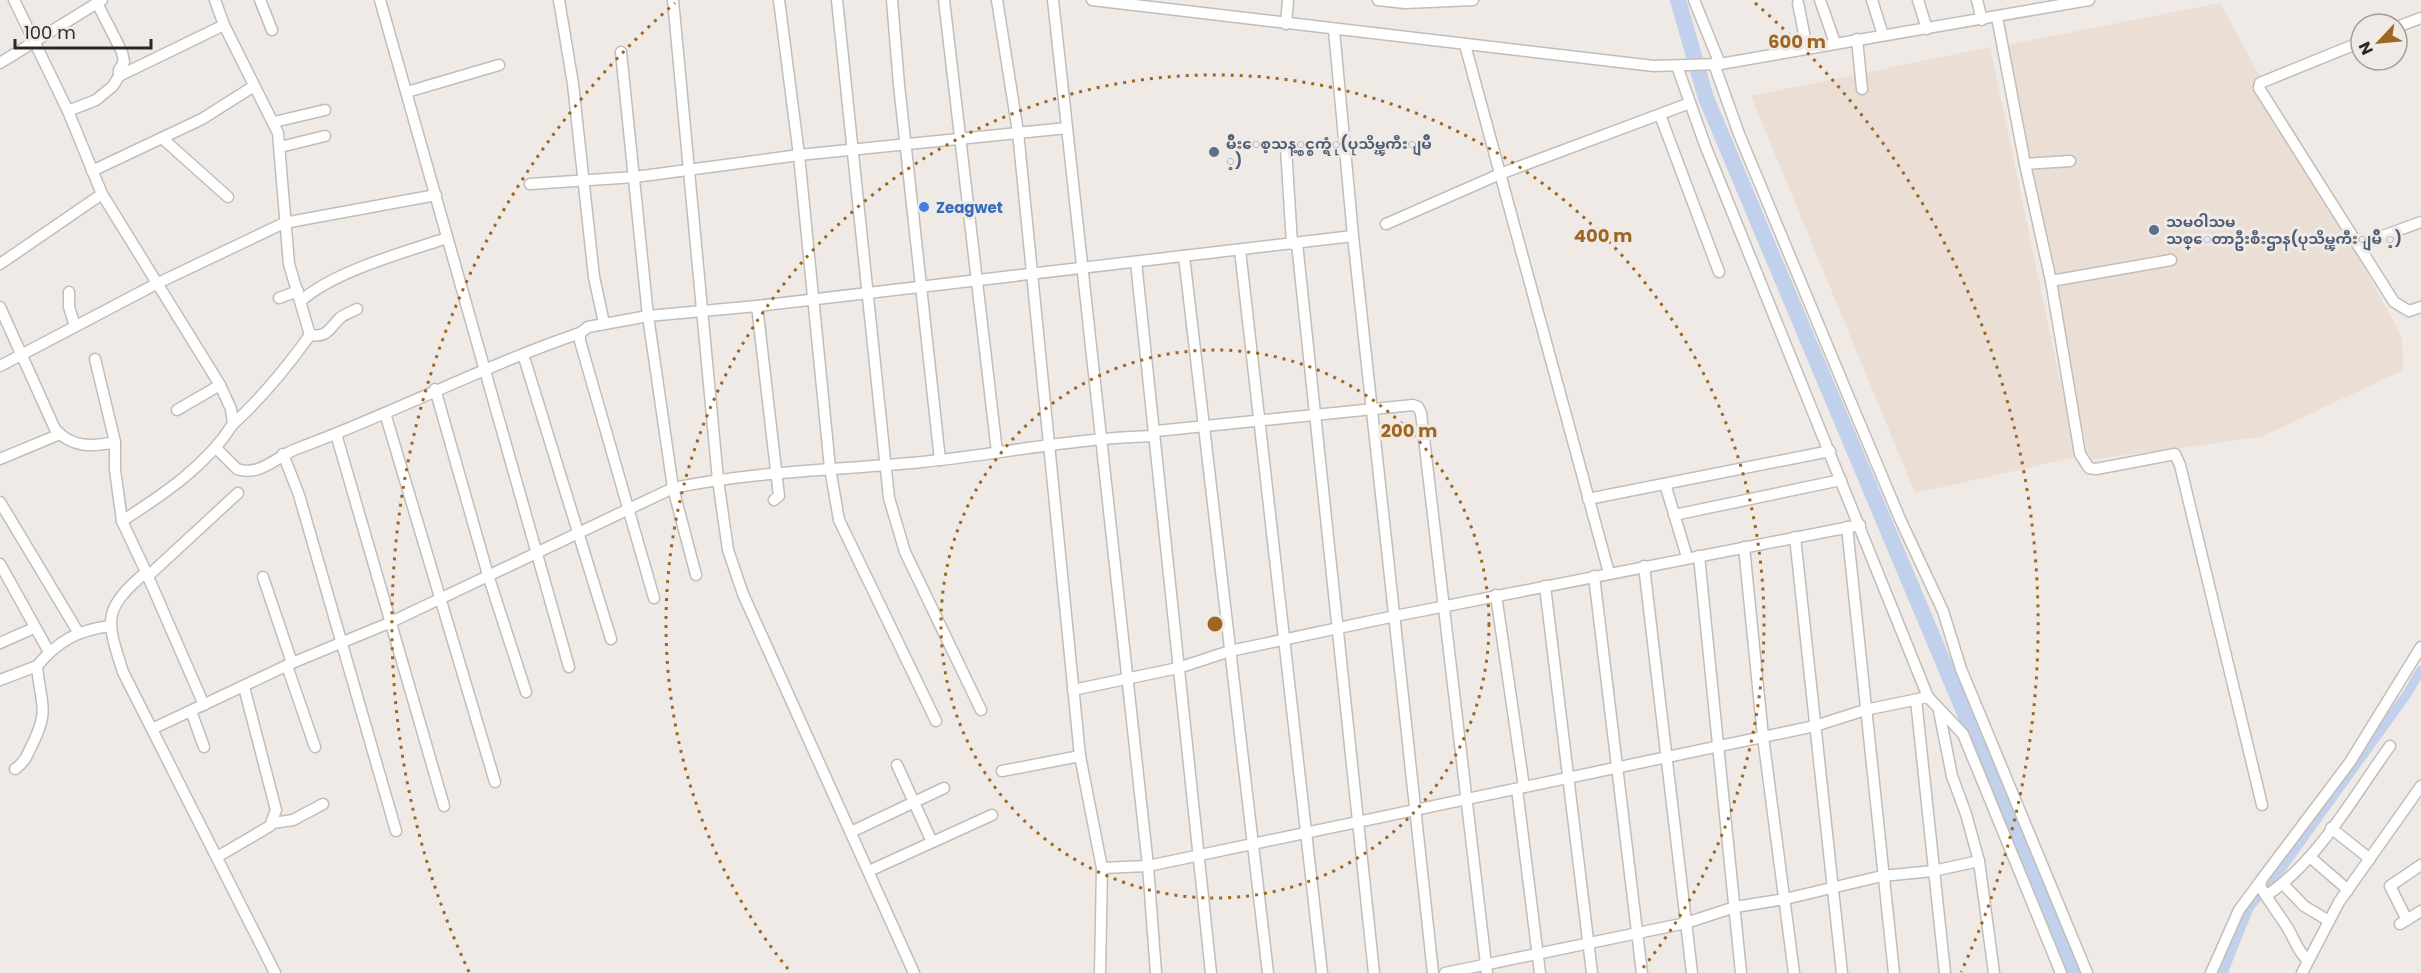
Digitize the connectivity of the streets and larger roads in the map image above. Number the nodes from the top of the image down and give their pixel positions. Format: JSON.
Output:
{"nodes":[{"id":1,"x":14,"y":0,"type":"edge"},
{"id":2,"x":215,"y":0,"type":"edge"},
{"id":3,"x":260,"y":0,"type":"edge"},
{"id":4,"x":380,"y":0,"type":"edge"},
{"id":5,"x":559,"y":0,"type":"edge"},
{"id":6,"x":673,"y":0,"type":"edge"},
{"id":7,"x":779,"y":0,"type":"edge"},
{"id":8,"x":837,"y":0,"type":"edge"},
{"id":9,"x":892,"y":0,"type":"edge"},
{"id":10,"x":944,"y":0,"type":"edge"},
{"id":11,"x":997,"y":0,"type":"edge"},
{"id":12,"x":1053,"y":0,"type":"edge"},
{"id":13,"x":1092,"y":0,"type":"edge"},
{"id":14,"x":1288,"y":0,"type":"edge"},
{"id":15,"x":1378,"y":0,"type":"edge"},
{"id":16,"x":1473,"y":0,"type":"edge"},
{"id":17,"x":1695,"y":0,"type":"edge"},
{"id":18,"x":1820,"y":0,"type":"edge"},
{"id":19,"x":1872,"y":0,"type":"edge"},
{"id":20,"x":1918,"y":0,"type":"edge"},
{"id":21,"x":1977,"y":0,"type":"edge"},
{"id":22,"x":2081,"y":1,"type":"edge"},
{"id":23,"x":100,"y":2,"type":"edge"},
{"id":24,"x":1798,"y":3,"type":"dead end"},
{"id":25,"x":2030,"y":5,"type":"edge"},
{"id":26,"x":1998,"y":17,"type":"junction"},
{"id":27,"x":1287,"y":18,"type":"junction"},
{"id":28,"x":1982,"y":20,"type":"junction"},
{"id":29,"x":224,"y":25,"type":"junction"},
{"id":30,"x":1927,"y":29,"type":"junction"},
{"id":31,"x":272,"y":30,"type":"dead end"},
{"id":32,"x":1334,"y":30,"type":"junction"},
{"id":33,"x":1883,"y":35,"type":"junction"},
{"id":34,"x":1857,"y":39,"type":"junction"},
{"id":35,"x":35,"y":42,"type":"junction"},
{"id":36,"x":1835,"y":43,"type":"junction"},
{"id":37,"x":1465,"y":45,"type":"junction"},
{"id":38,"x":2349,"y":47,"type":"edge"},
{"id":39,"x":1807,"y":48,"type":"junction"},
{"id":40,"x":621,"y":52,"type":"dead end"},
{"id":41,"x":0,"y":63,"type":"edge"},
{"id":42,"x":1714,"y":64,"type":"junction"},
{"id":43,"x":499,"y":65,"type":"dead end"},
{"id":44,"x":1680,"y":66,"type":"junction"},
{"id":45,"x":119,"y":76,"type":"junction"},
{"id":46,"x":254,"y":86,"type":"junction"},
{"id":47,"x":1862,"y":89,"type":"dead end"},
{"id":48,"x":406,"y":92,"type":"junction"},
{"id":49,"x":1690,"y":103,"type":"junction"},
{"id":50,"x":325,"y":110,"type":"dead end"},
{"id":51,"x":68,"y":111,"type":"junction"},
{"id":52,"x":1659,"y":115,"type":"junction"},
{"id":53,"x":274,"y":122,"type":"junction"},
{"id":54,"x":1067,"y":128,"type":"junction"},
{"id":55,"x":1017,"y":132,"type":"junction"},
{"id":56,"x":325,"y":136,"type":"dead end"},
{"id":57,"x":162,"y":138,"type":"junction"},
{"id":58,"x":960,"y":139,"type":"junction"},
{"id":59,"x":906,"y":145,"type":"junction"},
{"id":60,"x":280,"y":147,"type":"junction"},
{"id":61,"x":1287,"y":148,"type":"dead end"},
{"id":62,"x":852,"y":150,"type":"junction"},
{"id":63,"x":799,"y":155,"type":"junction"},
{"id":64,"x":2070,"y":161,"type":"dead end"},
{"id":65,"x":2025,"y":164,"type":"junction"},
{"id":66,"x":688,"y":169,"type":"junction"},
{"id":67,"x":92,"y":171,"type":"junction"},
{"id":68,"x":1500,"y":174,"type":"junction"},
{"id":69,"x":635,"y":177,"type":"junction"},
{"id":70,"x":583,"y":179,"type":"junction"},
{"id":71,"x":530,"y":184,"type":"dead end"},
{"id":72,"x":102,"y":194,"type":"junction"},
{"id":73,"x":436,"y":195,"type":"junction"},
{"id":74,"x":228,"y":197,"type":"dead end"},
{"id":75,"x":2421,"y":222,"type":"edge"},
{"id":76,"x":284,"y":223,"type":"junction"},
{"id":77,"x":1386,"y":224,"type":"dead end"},
{"id":78,"x":1353,"y":236,"type":"junction"},
{"id":79,"x":447,"y":238,"type":"junction"},
{"id":80,"x":1294,"y":243,"type":"junction"},
{"id":81,"x":2358,"y":245,"type":"junction"},
{"id":82,"x":1240,"y":250,"type":"junction"},
{"id":83,"x":1184,"y":256,"type":"junction"},
{"id":84,"x":2171,"y":260,"type":"dead end"},
{"id":85,"x":1136,"y":262,"type":"junction"},
{"id":86,"x":0,"y":264,"type":"edge"},
{"id":87,"x":1082,"y":269,"type":"junction"},
{"id":88,"x":1719,"y":272,"type":"dead end"},
{"id":89,"x":1032,"y":275,"type":"junction"},
{"id":90,"x":976,"y":280,"type":"junction"},
{"id":91,"x":2051,"y":280,"type":"junction"},
{"id":92,"x":156,"y":284,"type":"junction"},
{"id":93,"x":921,"y":286,"type":"junction"},
{"id":94,"x":69,"y":292,"type":"dead end"},
{"id":95,"x":868,"y":293,"type":"junction"},
{"id":96,"x":300,"y":296,"type":"junction"},
{"id":97,"x":279,"y":298,"type":"dead end"},
{"id":98,"x":813,"y":298,"type":"junction"},
{"id":99,"x":757,"y":306,"type":"junction"},
{"id":100,"x":0,"y":307,"type":"edge"},
{"id":101,"x":2421,"y":307,"type":"edge"},
{"id":102,"x":357,"y":309,"type":"dead end"},
{"id":103,"x":703,"y":311,"type":"junction"},
{"id":104,"x":648,"y":316,"type":"junction"},
{"id":105,"x":604,"y":323,"type":"junction"},
{"id":106,"x":75,"y":326,"type":"junction"},
{"id":107,"x":580,"y":333,"type":"junction"},
{"id":108,"x":310,"y":335,"type":"junction"},
{"id":109,"x":22,"y":354,"type":"junction"},
{"id":110,"x":523,"y":354,"type":"junction"},
{"id":111,"x":95,"y":358,"type":"dead end"},
{"id":112,"x":0,"y":366,"type":"edge"},
{"id":113,"x":485,"y":368,"type":"junction"},
{"id":114,"x":220,"y":385,"type":"junction"},
{"id":115,"x":435,"y":389,"type":"junction"},
{"id":116,"x":1373,"y":408,"type":"junction"},
{"id":117,"x":177,"y":410,"type":"dead end"},
{"id":118,"x":385,"y":413,"type":"junction"},
{"id":119,"x":1315,"y":415,"type":"junction"},
{"id":120,"x":1259,"y":420,"type":"junction"},
{"id":121,"x":233,"y":423,"type":"junction"},
{"id":122,"x":1204,"y":426,"type":"junction"},
{"id":123,"x":60,"y":434,"type":"junction"},
{"id":124,"x":336,"y":434,"type":"junction"},
{"id":125,"x":1153,"y":436,"type":"junction"},
{"id":126,"x":1101,"y":438,"type":"junction"},
{"id":127,"x":115,"y":442,"type":"junction"},
{"id":128,"x":1050,"y":445,"type":"junction"},
{"id":129,"x":216,"y":448,"type":"junction"},
{"id":130,"x":1830,"y":451,"type":"junction"},
{"id":131,"x":997,"y":452,"type":"junction"},
{"id":132,"x":283,"y":454,"type":"junction"},
{"id":133,"x":0,"y":459,"type":"edge"},
{"id":134,"x":940,"y":460,"type":"junction"},
{"id":135,"x":884,"y":466,"type":"junction"},
{"id":136,"x":830,"y":468,"type":"junction"},
{"id":137,"x":776,"y":474,"type":"junction"},
{"id":138,"x":718,"y":480,"type":"junction"},
{"id":139,"x":1841,"y":480,"type":"junction"},
{"id":140,"x":1665,"y":484,"type":"junction"},
{"id":141,"x":673,"y":488,"type":"junction"},
{"id":142,"x":238,"y":493,"type":"dead end"},
{"id":143,"x":1588,"y":499,"type":"junction"},
{"id":144,"x":774,"y":500,"type":"dead end"},
{"id":145,"x":0,"y":502,"type":"edge"},
{"id":146,"x":627,"y":510,"type":"junction"},
{"id":147,"x":1674,"y":515,"type":"junction"},
{"id":148,"x":122,"y":521,"type":"junction"},
{"id":149,"x":1860,"y":525,"type":"junction"},
{"id":150,"x":1847,"y":527,"type":"junction"},
{"id":151,"x":577,"y":533,"type":"junction"},
{"id":152,"x":1795,"y":537,"type":"junction"},
{"id":153,"x":1744,"y":547,"type":"junction"},
{"id":154,"x":535,"y":555,"type":"junction"},
{"id":155,"x":1699,"y":556,"type":"junction"},
{"id":156,"x":1687,"y":557,"type":"junction"},
{"id":157,"x":0,"y":564,"type":"edge"},
{"id":158,"x":1644,"y":566,"type":"junction"},
{"id":159,"x":1609,"y":573,"type":"junction"},
{"id":160,"x":146,"y":574,"type":"junction"},
{"id":161,"x":488,"y":575,"type":"junction"},
{"id":162,"x":696,"y":575,"type":"dead end"},
{"id":163,"x":1594,"y":576,"type":"junction"},
{"id":164,"x":263,"y":577,"type":"dead end"},
{"id":165,"x":1545,"y":586,"type":"junction"},
{"id":166,"x":1496,"y":596,"type":"junction"},
{"id":167,"x":438,"y":598,"type":"junction"},
{"id":168,"x":654,"y":598,"type":"dead end"},
{"id":169,"x":1444,"y":606,"type":"junction"},
{"id":170,"x":1395,"y":616,"type":"junction"},
{"id":171,"x":389,"y":622,"type":"junction"},
{"id":172,"x":110,"y":626,"type":"junction"},
{"id":173,"x":34,"y":628,"type":"junction"},
{"id":174,"x":1337,"y":629,"type":"junction"},
{"id":175,"x":78,"y":632,"type":"junction"},
{"id":176,"x":611,"y":639,"type":"dead end"},
{"id":177,"x":1284,"y":639,"type":"junction"},
{"id":178,"x":0,"y":643,"type":"edge"},
{"id":179,"x":340,"y":643,"type":"junction"},
{"id":180,"x":2421,"y":647,"type":"edge"},
{"id":181,"x":1230,"y":651,"type":"junction"},
{"id":182,"x":49,"y":652,"type":"junction"},
{"id":183,"x":290,"y":664,"type":"junction"},
{"id":184,"x":37,"y":666,"type":"junction"},
{"id":185,"x":569,"y":667,"type":"dead end"},
{"id":186,"x":1178,"y":668,"type":"junction"},
{"id":187,"x":1126,"y":677,"type":"junction"},
{"id":188,"x":0,"y":680,"type":"edge"},
{"id":189,"x":244,"y":687,"type":"junction"},
{"id":190,"x":1073,"y":690,"type":"junction"},
{"id":191,"x":526,"y":692,"type":"dead end"},
{"id":192,"x":1928,"y":697,"type":"junction"},
{"id":193,"x":1916,"y":700,"type":"junction"},
{"id":194,"x":204,"y":705,"type":"junction"},
{"id":195,"x":981,"y":710,"type":"dead end"},
{"id":196,"x":1865,"y":710,"type":"junction"},
{"id":197,"x":191,"y":711,"type":"junction"},
{"id":198,"x":1939,"y":711,"type":"junction"},
{"id":199,"x":936,"y":721,"type":"dead end"},
{"id":200,"x":1815,"y":726,"type":"junction"},
{"id":201,"x":152,"y":729,"type":"junction"},
{"id":202,"x":1763,"y":737,"type":"junction"},
{"id":203,"x":1719,"y":746,"type":"junction"},
{"id":204,"x":2390,"y":746,"type":"dead end"},
{"id":205,"x":204,"y":747,"type":"dead end"},
{"id":206,"x":315,"y":747,"type":"dead end"},
{"id":207,"x":1080,"y":756,"type":"junction"},
{"id":208,"x":1666,"y":757,"type":"junction"},
{"id":209,"x":897,"y":765,"type":"dead end"},
{"id":210,"x":1619,"y":767,"type":"junction"},
{"id":211,"x":15,"y":769,"type":"dead end"},
{"id":212,"x":1002,"y":771,"type":"dead end"},
{"id":213,"x":1568,"y":778,"type":"junction"},
{"id":214,"x":495,"y":782,"type":"dead end"},
{"id":215,"x":2421,"y":786,"type":"edge"},
{"id":216,"x":945,"y":788,"type":"dead end"},
{"id":217,"x":1521,"y":788,"type":"junction"},
{"id":218,"x":1465,"y":800,"type":"junction"},
{"id":219,"x":914,"y":803,"type":"junction"},
{"id":220,"x":323,"y":804,"type":"dead end"},
{"id":221,"x":2262,"y":805,"type":"dead end"},
{"id":222,"x":444,"y":806,"type":"dead end"},
{"id":223,"x":1416,"y":810,"type":"junction"},
{"id":224,"x":992,"y":815,"type":"dead end"},
{"id":225,"x":1357,"y":822,"type":"junction"},
{"id":226,"x":273,"y":823,"type":"junction"},
{"id":227,"x":2331,"y":828,"type":"junction"},
{"id":228,"x":396,"y":831,"type":"dead end"},
{"id":229,"x":851,"y":832,"type":"junction"},
{"id":230,"x":1306,"y":833,"type":"junction"},
{"id":231,"x":932,"y":842,"type":"junction"},
{"id":232,"x":1253,"y":845,"type":"junction"},
{"id":233,"x":1197,"y":855,"type":"junction"},
{"id":234,"x":217,"y":856,"type":"junction"},
{"id":235,"x":2310,"y":857,"type":"junction"},
{"id":236,"x":2370,"y":859,"type":"junction"},
{"id":237,"x":1979,"y":861,"type":"junction"},
{"id":238,"x":2421,"y":865,"type":"edge"},
{"id":239,"x":1148,"y":866,"type":"junction"},
{"id":240,"x":1102,"y":868,"type":"junction"},
{"id":241,"x":869,"y":871,"type":"junction"},
{"id":242,"x":1933,"y":871,"type":"junction"},
{"id":243,"x":1881,"y":876,"type":"junction"},
{"id":244,"x":2284,"y":885,"type":"junction"},
{"id":245,"x":1833,"y":887,"type":"junction"},
{"id":246,"x":2263,"y":889,"type":"junction"},
{"id":247,"x":2348,"y":890,"type":"junction"},
{"id":248,"x":1785,"y":899,"type":"junction"},
{"id":249,"x":1735,"y":907,"type":"junction"},
{"id":250,"x":2421,"y":911,"type":"edge"},
{"id":251,"x":2329,"y":921,"type":"junction"},
{"id":252,"x":1686,"y":923,"type":"junction"},
{"id":253,"x":1638,"y":932,"type":"junction"},
{"id":254,"x":1590,"y":943,"type":"junction"},
{"id":255,"x":1538,"y":954,"type":"junction"},
{"id":256,"x":2307,"y":960,"type":"junction"},
{"id":257,"x":1486,"y":969,"type":"edge"},
{"id":258,"x":275,"y":973,"type":"edge"},
{"id":259,"x":914,"y":973,"type":"edge"},
{"id":260,"x":1100,"y":973,"type":"edge"},
{"id":261,"x":1156,"y":973,"type":"edge"},
{"id":262,"x":1211,"y":973,"type":"edge"},
{"id":263,"x":1268,"y":973,"type":"edge"},
{"id":264,"x":1322,"y":973,"type":"edge"},
{"id":265,"x":1374,"y":973,"type":"edge"},
{"id":266,"x":1433,"y":973,"type":"edge"},
{"id":267,"x":1446,"y":973,"type":"edge"},
{"id":268,"x":1540,"y":973,"type":"edge"},
{"id":269,"x":1592,"y":973,"type":"edge"},
{"id":270,"x":1642,"y":973,"type":"edge"},
{"id":271,"x":1692,"y":973,"type":"edge"},
{"id":272,"x":1741,"y":973,"type":"edge"},
{"id":273,"x":1794,"y":973,"type":"edge"},
{"id":274,"x":1842,"y":973,"type":"edge"},
{"id":275,"x":1894,"y":973,"type":"edge"},
{"id":276,"x":1945,"y":973,"type":"edge"},
{"id":277,"x":1994,"y":973,"type":"edge"},
{"id":278,"x":2061,"y":973,"type":"edge"},
{"id":279,"x":2087,"y":973,"type":"edge"},
{"id":280,"x":2211,"y":973,"type":"edge"},
{"id":281,"x":2302,"y":973,"type":"edge"}],
"edges":[{"from":1,"to":35,"type":"street"},
{"from":2,"to":29,"type":"street"},
{"from":3,"to":31,"type":"street"},
{"from":4,"to":48,"type":"street"},
{"from":5,"to":70,"type":"street"},
{"from":6,"to":66,"type":"street"},
{"from":7,"to":63,"type":"street"},
{"from":8,"to":62,"type":"street"},
{"from":9,"to":59,"type":"street"},
{"from":10,"to":58,"type":"street"},
{"from":11,"to":55,"type":"street"},
{"from":12,"to":54,"type":"street"},
{"from":13,"to":27,"type":"street"},
{"from":14,"to":27,"type":"street"},
{"from":15,"to":16,"type":"street"},
{"from":17,"to":42,"type":"street"},
{"from":18,"to":36,"type":"street"},
{"from":19,"to":33,"type":"street"},
{"from":20,"to":30,"type":"street"},
{"from":21,"to":28,"type":"street"},
{"from":22,"to":25,"type":"street"},
{"from":23,"to":35,"type":"street"},
{"from":23,"to":45,"type":"street"},
{"from":24,"to":39,"type":"street"},
{"from":25,"to":26,"type":"street"},
{"from":26,"to":28,"type":"street"},
{"from":26,"to":65,"type":"street"},
{"from":27,"to":32,"type":"street"},
{"from":28,"to":30,"type":"street"},
{"from":29,"to":45,"type":"street"},
{"from":29,"to":46,"type":"street"},
{"from":30,"to":33,"type":"street"},
{"from":32,"to":37,"type":"street"},
{"from":32,"to":78,"type":"street"},
{"from":33,"to":34,"type":"street"},
{"from":34,"to":36,"type":"street"},
{"from":34,"to":47,"type":"street"},
{"from":35,"to":41,"type":"street"},
{"from":35,"to":51,"type":"street"},
{"from":36,"to":39,"type":"street"},
{"from":37,"to":44,"type":"street"},
{"from":37,"to":68,"type":"street"},
{"from":38,"to":81,"type":"street"},
{"from":39,"to":42,"type":"street"},
{"from":40,"to":69,"type":"street"},
{"from":42,"to":44,"type":"street"},
{"from":42,"to":279,"type":"street"},
{"from":43,"to":48,"type":"street"},
{"from":44,"to":49,"type":"street"},
{"from":45,"to":51,"type":"street"},
{"from":46,"to":53,"type":"street"},
{"from":46,"to":57,"type":"street"},
{"from":48,"to":73,"type":"street"},
{"from":49,"to":52,"type":"street"},
{"from":49,"to":130,"type":"street"},
{"from":50,"to":53,"type":"street"},
{"from":51,"to":67,"type":"street"},
{"from":52,"to":68,"type":"street"},
{"from":52,"to":88,"type":"street"},
{"from":53,"to":60,"type":"street"},
{"from":54,"to":55,"type":"street"},
{"from":54,"to":87,"type":"street"},
{"from":55,"to":58,"type":"street"},
{"from":55,"to":89,"type":"street"},
{"from":56,"to":60,"type":"street"},
{"from":57,"to":67,"type":"street"},
{"from":57,"to":74,"type":"street"},
{"from":58,"to":59,"type":"street"},
{"from":58,"to":90,"type":"street"},
{"from":59,"to":62,"type":"street"},
{"from":59,"to":93,"type":"street"},
{"from":60,"to":76,"type":"street"},
{"from":61,"to":80,"type":"street"},
{"from":62,"to":63,"type":"street"},
{"from":62,"to":95,"type":"street"},
{"from":63,"to":66,"type":"street"},
{"from":63,"to":98,"type":"street"},
{"from":64,"to":65,"type":"street"},
{"from":65,"to":91,"type":"street"},
{"from":66,"to":69,"type":"street"},
{"from":66,"to":103,"type":"street"},
{"from":67,"to":72,"type":"street"},
{"from":68,"to":77,"type":"street"},
{"from":68,"to":143,"type":"street"},
{"from":69,"to":70,"type":"street"},
{"from":69,"to":104,"type":"street"},
{"from":70,"to":71,"type":"street"},
{"from":70,"to":105,"type":"street"},
{"from":72,"to":86,"type":"street"},
{"from":72,"to":92,"type":"street"},
{"from":73,"to":76,"type":"street"},
{"from":73,"to":79,"type":"street"},
{"from":75,"to":81,"type":"street"},
{"from":76,"to":92,"type":"street"},
{"from":76,"to":96,"type":"street"},
{"from":78,"to":80,"type":"street"},
{"from":78,"to":116,"type":"street"},
{"from":79,"to":96,"type":"street"},
{"from":79,"to":113,"type":"street"},
{"from":80,"to":82,"type":"street"},
{"from":80,"to":119,"type":"street"},
{"from":81,"to":101,"type":"street"},
{"from":82,"to":83,"type":"street"},
{"from":82,"to":120,"type":"street"},
{"from":83,"to":85,"type":"street"},
{"from":83,"to":122,"type":"street"},
{"from":84,"to":91,"type":"street"},
{"from":85,"to":87,"type":"street"},
{"from":85,"to":125,"type":"street"},
{"from":87,"to":89,"type":"street"},
{"from":87,"to":126,"type":"street"},
{"from":89,"to":90,"type":"street"},
{"from":89,"to":128,"type":"street"},
{"from":90,"to":93,"type":"street"},
{"from":90,"to":131,"type":"street"},
{"from":91,"to":221,"type":"street"},
{"from":92,"to":106,"type":"street"},
{"from":92,"to":114,"type":"street"},
{"from":93,"to":95,"type":"street"},
{"from":93,"to":134,"type":"street"},
{"from":94,"to":106,"type":"street"},
{"from":95,"to":98,"type":"street"},
{"from":95,"to":135,"type":"street"},
{"from":96,"to":97,"type":"street"},
{"from":96,"to":108,"type":"street"},
{"from":98,"to":99,"type":"street"},
{"from":98,"to":136,"type":"street"},
{"from":99,"to":103,"type":"street"},
{"from":99,"to":137,"type":"street"},
{"from":100,"to":109,"type":"street"},
{"from":102,"to":108,"type":"street"},
{"from":103,"to":104,"type":"street"},
{"from":103,"to":138,"type":"street"},
{"from":104,"to":105,"type":"street"},
{"from":104,"to":141,"type":"street"},
{"from":105,"to":107,"type":"street"},
{"from":106,"to":109,"type":"street"},
{"from":107,"to":110,"type":"street"},
{"from":107,"to":146,"type":"street"},
{"from":108,"to":121,"type":"street"},
{"from":109,"to":112,"type":"street"},
{"from":109,"to":123,"type":"street"},
{"from":110,"to":113,"type":"street"},
{"from":110,"to":151,"type":"street"},
{"from":111,"to":127,"type":"street"},
{"from":113,"to":115,"type":"street"},
{"from":113,"to":154,"type":"street"},
{"from":114,"to":117,"type":"street"},
{"from":114,"to":121,"type":"street"},
{"from":115,"to":118,"type":"street"},
{"from":115,"to":161,"type":"street"},
{"from":116,"to":119,"type":"street"},
{"from":116,"to":169,"type":"street"},
{"from":116,"to":170,"type":"street"},
{"from":118,"to":124,"type":"street"},
{"from":118,"to":167,"type":"street"},
{"from":119,"to":120,"type":"street"},
{"from":119,"to":174,"type":"street"},
{"from":120,"to":122,"type":"street"},
{"from":120,"to":177,"type":"street"},
{"from":121,"to":129,"type":"street"},
{"from":122,"to":125,"type":"street"},
{"from":122,"to":181,"type":"street"},
{"from":123,"to":127,"type":"street"},
{"from":123,"to":133,"type":"street"},
{"from":124,"to":132,"type":"street"},
{"from":124,"to":171,"type":"street"},
{"from":125,"to":126,"type":"street"},
{"from":125,"to":186,"type":"street"},
{"from":126,"to":128,"type":"street"},
{"from":126,"to":187,"type":"street"},
{"from":127,"to":148,"type":"street"},
{"from":128,"to":131,"type":"street"},
{"from":128,"to":190,"type":"street"},
{"from":129,"to":132,"type":"street"},
{"from":129,"to":148,"type":"street"},
{"from":130,"to":139,"type":"street"},
{"from":130,"to":140,"type":"street"},
{"from":131,"to":134,"type":"street"},
{"from":132,"to":179,"type":"street"},
{"from":134,"to":135,"type":"street"},
{"from":135,"to":136,"type":"street"},
{"from":135,"to":195,"type":"street"},
{"from":136,"to":137,"type":"street"},
{"from":136,"to":199,"type":"street"},
{"from":137,"to":138,"type":"street"},
{"from":137,"to":144,"type":"street"},
{"from":138,"to":141,"type":"street"},
{"from":138,"to":229,"type":"street"},
{"from":139,"to":147,"type":"street"},
{"from":139,"to":149,"type":"street"},
{"from":140,"to":143,"type":"street"},
{"from":140,"to":147,"type":"street"},
{"from":141,"to":146,"type":"street"},
{"from":141,"to":162,"type":"street"},
{"from":142,"to":160,"type":"street"},
{"from":143,"to":159,"type":"street"},
{"from":145,"to":175,"type":"street"},
{"from":146,"to":151,"type":"street"},
{"from":146,"to":168,"type":"street"},
{"from":147,"to":156,"type":"street"},
{"from":148,"to":160,"type":"street"},
{"from":149,"to":150,"type":"street"},
{"from":149,"to":192,"type":"street"},
{"from":150,"to":152,"type":"street"},
{"from":150,"to":196,"type":"street"},
{"from":151,"to":154,"type":"street"},
{"from":151,"to":176,"type":"street"},
{"from":152,"to":153,"type":"street"},
{"from":152,"to":200,"type":"street"},
{"from":153,"to":155,"type":"street"},
{"from":153,"to":202,"type":"street"},
{"from":154,"to":161,"type":"street"},
{"from":154,"to":185,"type":"street"},
{"from":155,"to":156,"type":"street"},
{"from":155,"to":203,"type":"street"},
{"from":156,"to":158,"type":"street"},
{"from":157,"to":173,"type":"street"},
{"from":158,"to":159,"type":"street"},
{"from":158,"to":208,"type":"street"},
{"from":159,"to":163,"type":"street"},
{"from":160,"to":172,"type":"street"},
{"from":160,"to":194,"type":"street"},
{"from":161,"to":167,"type":"street"},
{"from":161,"to":191,"type":"street"},
{"from":163,"to":165,"type":"street"},
{"from":163,"to":210,"type":"street"},
{"from":164,"to":183,"type":"street"},
{"from":165,"to":166,"type":"street"},
{"from":165,"to":213,"type":"street"},
{"from":166,"to":169,"type":"street"},
{"from":166,"to":217,"type":"street"},
{"from":167,"to":171,"type":"street"},
{"from":167,"to":214,"type":"street"},
{"from":169,"to":170,"type":"street"},
{"from":169,"to":218,"type":"street"},
{"from":170,"to":174,"type":"street"},
{"from":170,"to":223,"type":"street"},
{"from":171,"to":179,"type":"street"},
{"from":171,"to":222,"type":"street"},
{"from":172,"to":175,"type":"street"},
{"from":172,"to":201,"type":"street"},
{"from":173,"to":178,"type":"street"},
{"from":173,"to":182,"type":"street"},
{"from":174,"to":177,"type":"street"},
{"from":174,"to":225,"type":"street"},
{"from":175,"to":182,"type":"street"},
{"from":177,"to":181,"type":"street"},
{"from":177,"to":230,"type":"street"},
{"from":179,"to":183,"type":"street"},
{"from":179,"to":228,"type":"street"},
{"from":180,"to":246,"type":"street"},
{"from":181,"to":186,"type":"street"},
{"from":181,"to":232,"type":"street"},
{"from":182,"to":184,"type":"street"},
{"from":183,"to":189,"type":"street"},
{"from":183,"to":206,"type":"street"},
{"from":184,"to":188,"type":"street"},
{"from":184,"to":211,"type":"street"},
{"from":186,"to":187,"type":"street"},
{"from":186,"to":233,"type":"street"},
{"from":187,"to":190,"type":"street"},
{"from":187,"to":239,"type":"street"},
{"from":189,"to":194,"type":"street"},
{"from":189,"to":226,"type":"street"},
{"from":190,"to":207,"type":"street"},
{"from":192,"to":193,"type":"street"},
{"from":192,"to":198,"type":"street"},
{"from":193,"to":196,"type":"street"},
{"from":193,"to":242,"type":"street"},
{"from":194,"to":197,"type":"street"},
{"from":196,"to":200,"type":"street"},
{"from":196,"to":243,"type":"street"},
{"from":197,"to":201,"type":"street"},
{"from":197,"to":205,"type":"street"},
{"from":198,"to":237,"type":"street"},
{"from":198,"to":278,"type":"street"},
{"from":200,"to":202,"type":"street"},
{"from":200,"to":245,"type":"street"},
{"from":201,"to":234,"type":"street"},
{"from":202,"to":203,"type":"street"},
{"from":202,"to":248,"type":"street"},
{"from":203,"to":208,"type":"street"},
{"from":203,"to":249,"type":"street"},
{"from":204,"to":227,"type":"street"},
{"from":207,"to":212,"type":"street"},
{"from":207,"to":240,"type":"street"},
{"from":208,"to":210,"type":"street"},
{"from":208,"to":252,"type":"street"},
{"from":209,"to":219,"type":"street"},
{"from":210,"to":213,"type":"street"},
{"from":210,"to":253,"type":"street"},
{"from":213,"to":217,"type":"street"},
{"from":213,"to":254,"type":"street"},
{"from":215,"to":236,"type":"street"},
{"from":216,"to":219,"type":"street"},
{"from":217,"to":218,"type":"street"},
{"from":217,"to":255,"type":"street"},
{"from":218,"to":223,"type":"street"},
{"from":218,"to":257,"type":"street"},
{"from":219,"to":229,"type":"street"},
{"from":219,"to":231,"type":"street"},
{"from":220,"to":226,"type":"street"},
{"from":223,"to":225,"type":"street"},
{"from":223,"to":266,"type":"street"},
{"from":224,"to":231,"type":"street"},
{"from":225,"to":230,"type":"street"},
{"from":225,"to":265,"type":"street"},
{"from":226,"to":234,"type":"street"},
{"from":227,"to":235,"type":"street"},
{"from":227,"to":236,"type":"street"},
{"from":229,"to":241,"type":"street"},
{"from":230,"to":232,"type":"street"},
{"from":230,"to":264,"type":"street"},
{"from":231,"to":241,"type":"street"},
{"from":232,"to":233,"type":"street"},
{"from":232,"to":263,"type":"street"},
{"from":233,"to":239,"type":"street"},
{"from":233,"to":262,"type":"street"},
{"from":234,"to":258,"type":"street"},
{"from":235,"to":244,"type":"street"},
{"from":235,"to":247,"type":"street"},
{"from":236,"to":247,"type":"street"},
{"from":237,"to":242,"type":"street"},
{"from":237,"to":277,"type":"street"},
{"from":238,"to":250,"type":"street"},
{"from":239,"to":240,"type":"street"},
{"from":239,"to":261,"type":"street"},
{"from":240,"to":260,"type":"street"},
{"from":241,"to":259,"type":"street"},
{"from":242,"to":243,"type":"street"},
{"from":242,"to":276,"type":"street"},
{"from":243,"to":245,"type":"street"},
{"from":243,"to":275,"type":"street"},
{"from":244,"to":246,"type":"street"},
{"from":244,"to":251,"type":"street"},
{"from":245,"to":248,"type":"street"},
{"from":245,"to":274,"type":"street"},
{"from":246,"to":256,"type":"street"},
{"from":246,"to":280,"type":"street"},
{"from":247,"to":251,"type":"street"},
{"from":248,"to":249,"type":"street"},
{"from":248,"to":273,"type":"street"},
{"from":249,"to":252,"type":"street"},
{"from":249,"to":272,"type":"street"},
{"from":251,"to":256,"type":"street"},
{"from":252,"to":253,"type":"street"},
{"from":252,"to":271,"type":"street"},
{"from":253,"to":254,"type":"street"},
{"from":253,"to":270,"type":"street"},
{"from":254,"to":255,"type":"street"},
{"from":254,"to":269,"type":"street"},
{"from":255,"to":257,"type":"street"},
{"from":255,"to":268,"type":"street"},
{"from":256,"to":281,"type":"street"},
{"from":257,"to":267,"type":"street"}]}
